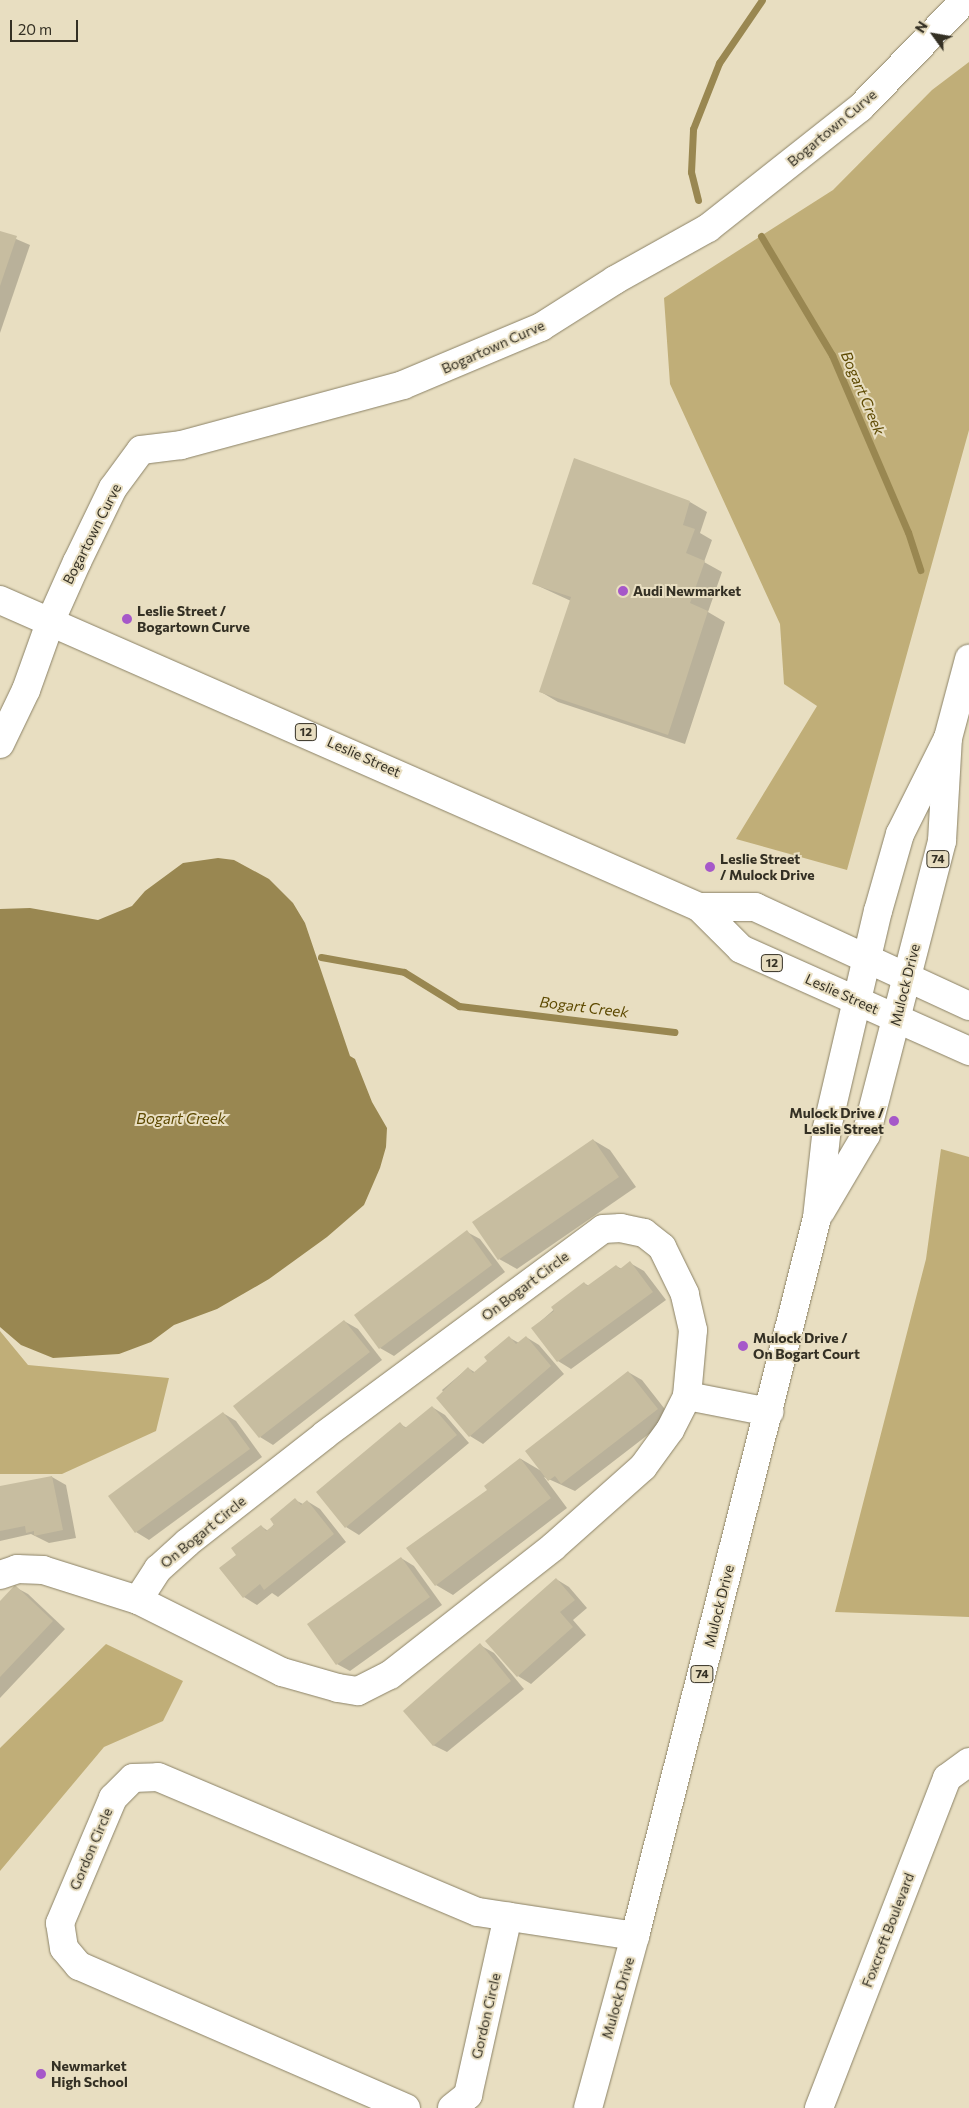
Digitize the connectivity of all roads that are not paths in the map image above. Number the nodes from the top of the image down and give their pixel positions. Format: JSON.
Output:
{"nodes":[{"id":1,"x":965,"y":0,"type":"edge"},
{"id":2,"x":0,"y":600,"type":"edge"},
{"id":3,"x":51,"y":620,"type":"junction"},
{"id":4,"x":969,"y":659,"type":"edge"},
{"id":5,"x":948,"y":738,"type":"junction"},
{"id":6,"x":0,"y":744,"type":"edge"},
{"id":7,"x":699,"y":907,"type":"junction"},
{"id":8,"x":868,"y":958,"type":"junction"},
{"id":9,"x":908,"y":977,"type":"junction"},
{"id":10,"x":858,"y":1000,"type":"junction"},
{"id":11,"x":969,"y":1006,"type":"edge"},
{"id":12,"x":897,"y":1019,"type":"junction"},
{"id":13,"x":969,"y":1051,"type":"edge"},
{"id":14,"x":816,"y":1218,"type":"junction"},
{"id":15,"x":687,"y":1396,"type":"junction"},
{"id":16,"x":768,"y":1412,"type":"junction"},
{"id":17,"x":0,"y":1574,"type":"edge"},
{"id":18,"x":138,"y":1600,"type":"junction"},
{"id":19,"x":969,"y":1762,"type":"edge"},
{"id":20,"x":508,"y":1916,"type":"junction"},
{"id":21,"x":635,"y":1936,"type":"junction"},
{"id":22,"x":406,"y":2108,"type":"edge"},
{"id":23,"x":452,"y":2108,"type":"edge"},
{"id":24,"x":588,"y":2108,"type":"edge"},
{"id":25,"x":819,"y":2108,"type":"edge"}],
"edges":[{"from":1,"to":3,"type":"street","name":"Bogartown Curve"},
{"from":2,"to":3,"type":"street","name":"Leslie Street","number":"12"},
{"from":3,"to":6,"type":"street","name":"Bogartown Curve"},
{"from":3,"to":7,"type":"street","name":"Leslie Street","number":"12"},
{"from":4,"to":5,"type":"street","name":"Mulock Drive","number":"74"},
{"from":5,"to":8,"type":"street","name":"Mulock Drive","number":"74"},
{"from":5,"to":9,"type":"street","name":"Mulock Drive","number":"74"},
{"from":7,"to":8,"type":"street","name":"Leslie Street","number":"12"},
{"from":7,"to":10,"type":"street","name":"Leslie Street","number":"12"},
{"from":8,"to":9,"type":"street","name":"Leslie Street","number":"12"},
{"from":8,"to":10,"type":"street","name":"Mulock Drive","number":"74"},
{"from":9,"to":11,"type":"street","name":"Leslie Street","number":"12"},
{"from":9,"to":12,"type":"street","name":"Mulock Drive","number":"74"},
{"from":10,"to":12,"type":"street","name":"Leslie Street","number":"12"},
{"from":10,"to":14,"type":"street","name":"Mulock Drive","number":"74"},
{"from":12,"to":13,"type":"street","name":"Leslie Street","number":"12"},
{"from":12,"to":14,"type":"street","name":"Mulock Drive","number":"74"},
{"from":14,"to":16,"type":"street","name":"Mulock Drive","number":"74"},
{"from":15,"to":16,"type":"street"},
{"from":15,"to":18,"type":"street","name":"On Bogart Circle"},
{"from":15,"to":18,"type":"street","name":"On Bogart Circle"},
{"from":16,"to":21,"type":"street","name":"Mulock Drive","number":"74"},
{"from":17,"to":18,"type":"street"},
{"from":19,"to":25,"type":"street","name":"Foxcroft Boulevard"},
{"from":20,"to":21,"type":"street","name":"Gordon Circle"},
{"from":20,"to":22,"type":"street","name":"Gordon Circle"},
{"from":20,"to":23,"type":"street","name":"Gordon Circle"},
{"from":21,"to":24,"type":"street","name":"Mulock Drive","number":"74"}]}
